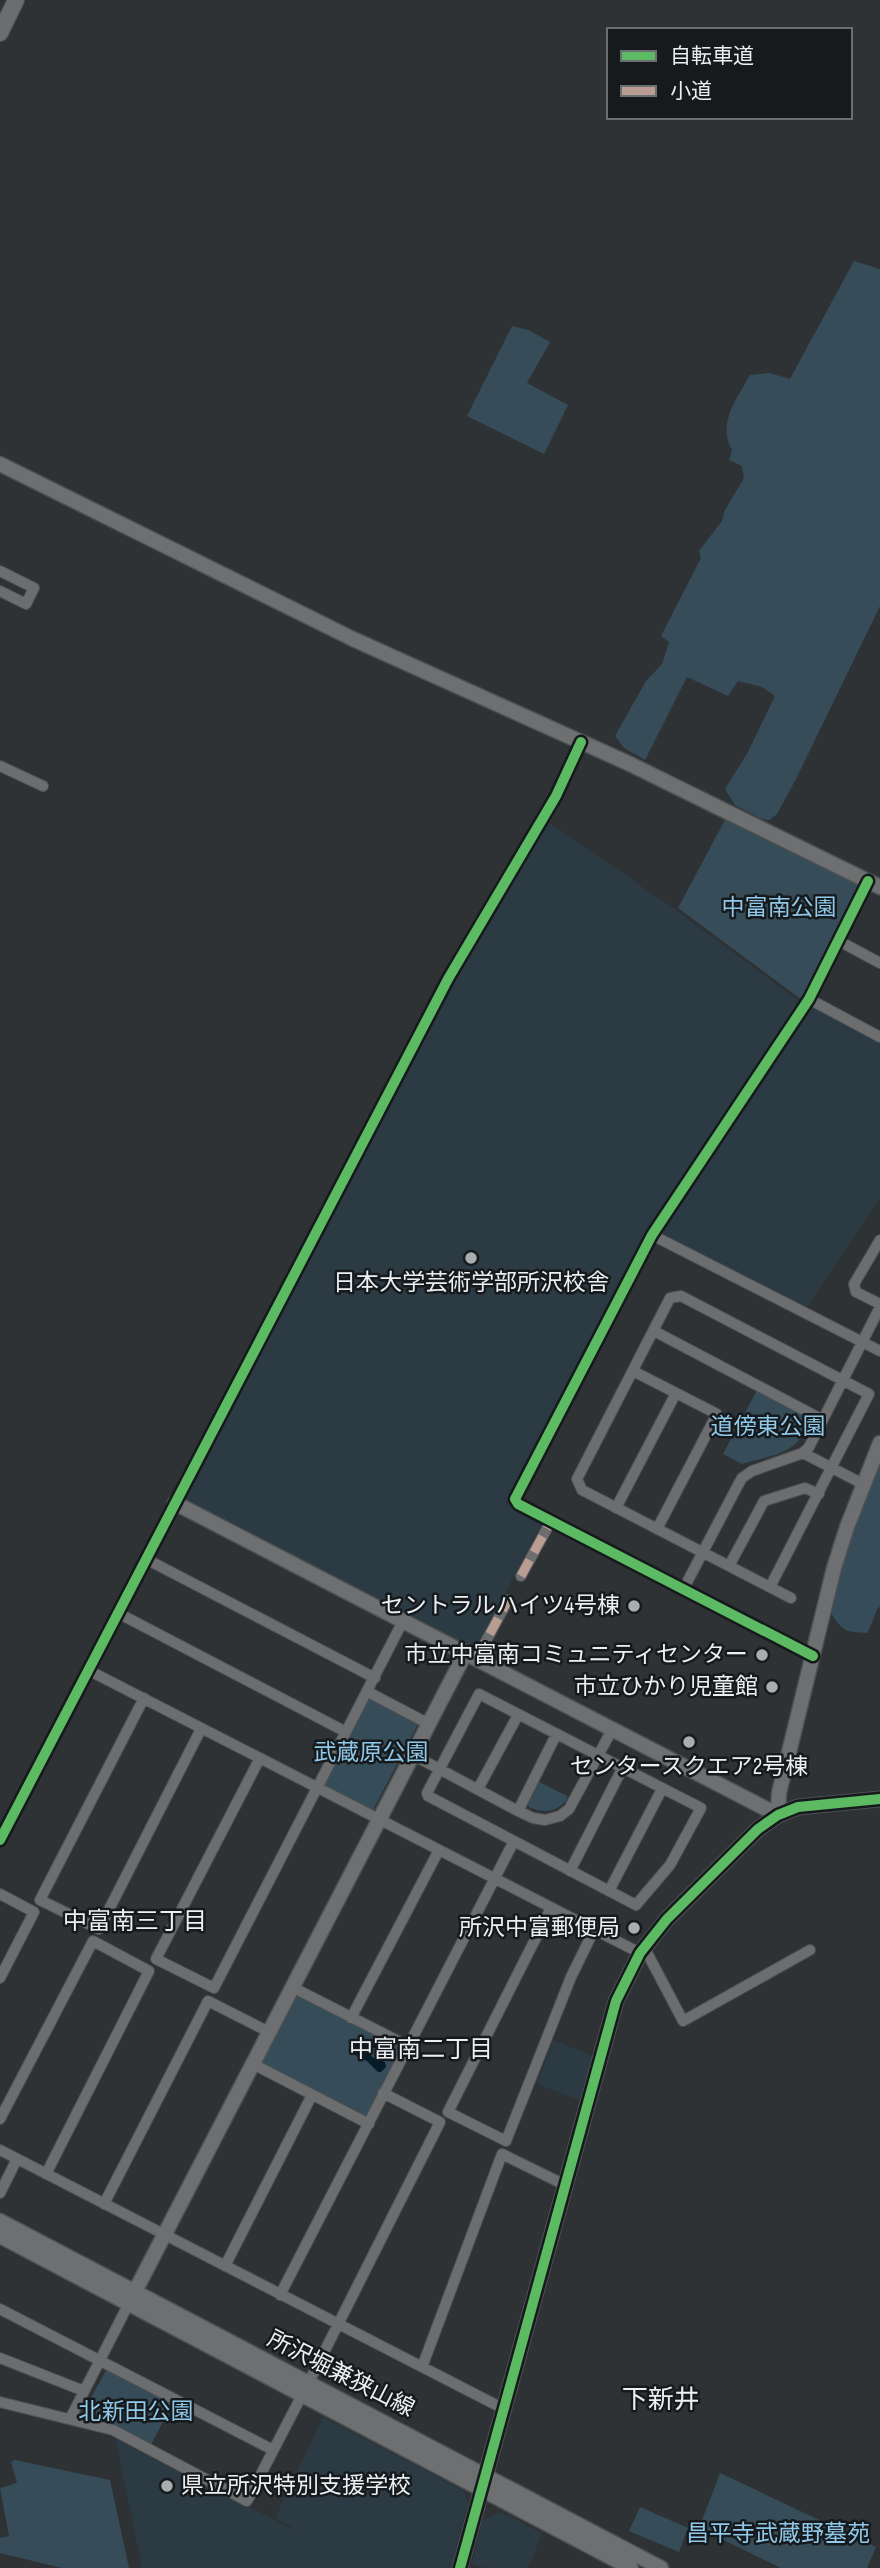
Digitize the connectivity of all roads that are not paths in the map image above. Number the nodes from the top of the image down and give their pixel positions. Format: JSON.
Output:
{"nodes":[{"id":1,"x":16,"y":0,"type":"edge"},
{"id":2,"x":0,"y":33,"type":"edge"},
{"id":3,"x":0,"y":464,"type":"edge"},
{"id":4,"x":0,"y":571,"type":"edge"},
{"id":5,"x":0,"y":591,"type":"edge"},
{"id":6,"x":581,"y":742,"type":"junction"},
{"id":7,"x":0,"y":766,"type":"edge"},
{"id":8,"x":43,"y":786,"type":"dead end"},
{"id":9,"x":874,"y":884,"type":"edge"},
{"id":10,"x":839,"y":942,"type":"junction"},
{"id":11,"x":880,"y":963,"type":"edge"},
{"id":12,"x":809,"y":999,"type":"junction"},
{"id":13,"x":880,"y":1037,"type":"edge"},
{"id":14,"x":652,"y":1235,"type":"junction"},
{"id":15,"x":880,"y":1240,"type":"edge"},
{"id":16,"x":880,"y":1305,"type":"edge"},
{"id":17,"x":654,"y":1331,"type":"junction"},
{"id":18,"x":862,"y":1342,"type":"junction"},
{"id":19,"x":880,"y":1351,"type":"edge"},
{"id":20,"x":633,"y":1371,"type":"junction"},
{"id":21,"x":844,"y":1380,"type":"junction"},
{"id":22,"x":676,"y":1393,"type":"junction"},
{"id":23,"x":823,"y":1420,"type":"junction"},
{"id":24,"x":880,"y":1443,"type":"edge"},
{"id":25,"x":803,"y":1452,"type":"junction"},
{"id":26,"x":832,"y":1468,"type":"junction"},
{"id":27,"x":863,"y":1484,"type":"junction"},
{"id":28,"x":819,"y":1494,"type":"junction"},
{"id":29,"x":175,"y":1503,"type":"junction"},
{"id":30,"x":616,"y":1508,"type":"junction"},
{"id":31,"x":551,"y":1521,"type":"junction"},
{"id":32,"x":657,"y":1529,"type":"junction"},
{"id":33,"x":702,"y":1552,"type":"junction"},
{"id":34,"x":146,"y":1559,"type":"junction"},
{"id":35,"x":729,"y":1566,"type":"junction"},
{"id":36,"x":521,"y":1576,"type":"dead end"},
{"id":37,"x":771,"y":1587,"type":"junction"},
{"id":38,"x":683,"y":1590,"type":"junction"},
{"id":39,"x":791,"y":1598,"type":"dead end"},
{"id":40,"x":508,"y":1600,"type":"dead end"},
{"id":41,"x":118,"y":1613,"type":"junction"},
{"id":42,"x":403,"y":1621,"type":"junction"},
{"id":43,"x":471,"y":1655,"type":"junction"},
{"id":44,"x":813,"y":1656,"type":"junction"},
{"id":45,"x":88,"y":1670,"type":"junction"},
{"id":46,"x":375,"y":1678,"type":"junction"},
{"id":47,"x":368,"y":1692,"type":"junction"},
{"id":48,"x":144,"y":1698,"type":"junction"},
{"id":49,"x":518,"y":1715,"type":"junction"},
{"id":50,"x":429,"y":1724,"type":"junction"},
{"id":51,"x":613,"y":1728,"type":"junction"},
{"id":52,"x":201,"y":1729,"type":"junction"},
{"id":53,"x":346,"y":1732,"type":"junction"},
{"id":54,"x":556,"y":1735,"type":"junction"},
{"id":55,"x":413,"y":1755,"type":"junction"},
{"id":56,"x":598,"y":1757,"type":"junction"},
{"id":57,"x":260,"y":1758,"type":"junction"},
{"id":58,"x":440,"y":1769,"type":"junction"},
{"id":59,"x":622,"y":1769,"type":"junction"},
{"id":60,"x":317,"y":1788,"type":"junction"},
{"id":61,"x":478,"y":1789,"type":"junction"},
{"id":62,"x":662,"y":1789,"type":"junction"},
{"id":63,"x":880,"y":1799,"type":"edge"},
{"id":64,"x":517,"y":1811,"type":"junction"},
{"id":65,"x":778,"y":1815,"type":"junction"},
{"id":66,"x":378,"y":1820,"type":"junction"},
{"id":67,"x":0,"y":1840,"type":"edge"},
{"id":68,"x":514,"y":1841,"type":"junction"},
{"id":69,"x":439,"y":1850,"type":"junction"},
{"id":70,"x":570,"y":1871,"type":"junction"},
{"id":71,"x":495,"y":1880,"type":"junction"},
{"id":72,"x":609,"y":1891,"type":"junction"},
{"id":73,"x":0,"y":1894,"type":"edge"},
{"id":74,"x":551,"y":1908,"type":"junction"},
{"id":75,"x":594,"y":1930,"type":"junction"},
{"id":76,"x":642,"y":1950,"type":"junction"},
{"id":77,"x":810,"y":1950,"type":"dead end"},
{"id":78,"x":0,"y":1979,"type":"edge"},
{"id":79,"x":292,"y":1987,"type":"junction"},
{"id":80,"x":352,"y":2018,"type":"junction"},
{"id":81,"x":269,"y":2032,"type":"junction"},
{"id":82,"x":408,"y":2046,"type":"junction"},
{"id":83,"x":253,"y":2064,"type":"junction"},
{"id":84,"x":383,"y":2093,"type":"junction"},
{"id":85,"x":312,"y":2095,"type":"junction"},
{"id":86,"x":0,"y":2119,"type":"edge"},
{"id":87,"x":369,"y":2124,"type":"junction"},
{"id":88,"x":0,"y":2150,"type":"edge"},
{"id":89,"x":17,"y":2159,"type":"junction"},
{"id":90,"x":46,"y":2174,"type":"junction"},
{"id":91,"x":565,"y":2185,"type":"junction"},
{"id":92,"x":0,"y":2193,"type":"edge"},
{"id":93,"x":104,"y":2204,"type":"junction"},
{"id":94,"x":0,"y":2221,"type":"edge"},
{"id":95,"x":164,"y":2235,"type":"junction"},
{"id":96,"x":0,"y":2236,"type":"edge"},
{"id":97,"x":225,"y":2266,"type":"junction"},
{"id":98,"x":280,"y":2295,"type":"junction"},
{"id":99,"x":131,"y":2299,"type":"junction"},
{"id":100,"x":0,"y":2309,"type":"edge"},
{"id":101,"x":338,"y":2324,"type":"junction"},
{"id":102,"x":0,"y":2358,"type":"edge"},
{"id":103,"x":100,"y":2361,"type":"junction"},
{"id":104,"x":422,"y":2367,"type":"junction"},
{"id":105,"x":309,"y":2382,"type":"junction"},
{"id":106,"x":84,"y":2391,"type":"junction"},
{"id":107,"x":302,"y":2395,"type":"junction"},
{"id":108,"x":0,"y":2402,"type":"edge"},
{"id":109,"x":504,"y":2409,"type":"junction"},
{"id":110,"x":70,"y":2419,"type":"junction"},
{"id":111,"x":273,"y":2450,"type":"junction"},
{"id":112,"x":485,"y":2474,"type":"junction"},
{"id":113,"x":481,"y":2490,"type":"junction"},
{"id":114,"x":460,"y":2568,"type":"edge"},
{"id":115,"x":631,"y":2568,"type":"edge"},
{"id":116,"x":661,"y":2568,"type":"edge"}],
"edges":[{"from":1,"to":2,"type":"main road"},
{"from":3,"to":6,"type":"street"},
{"from":4,"to":5,"type":"street"},
{"from":6,"to":9,"type":"street"},
{"from":6,"to":29,"type":"street"},
{"from":7,"to":8,"type":"street"},
{"from":9,"to":10,"type":"street"},
{"from":10,"to":11,"type":"street"},
{"from":10,"to":12,"type":"street"},
{"from":12,"to":13,"type":"street"},
{"from":12,"to":14,"type":"street"},
{"from":14,"to":18,"type":"street"},
{"from":14,"to":31,"type":"street"},
{"from":15,"to":16,"type":"street"},
{"from":16,"to":18,"type":"street"},
{"from":17,"to":20,"type":"street"},
{"from":17,"to":21,"type":"street"},
{"from":17,"to":23,"type":"street"},
{"from":18,"to":19,"type":"street"},
{"from":18,"to":21,"type":"street"},
{"from":20,"to":22,"type":"street"},
{"from":20,"to":30,"type":"street"},
{"from":21,"to":23,"type":"street"},
{"from":21,"to":26,"type":"street"},
{"from":22,"to":30,"type":"street"},
{"from":22,"to":32,"type":"street"},
{"from":23,"to":25,"type":"street"},
{"from":24,"to":27,"type":"street"},
{"from":25,"to":26,"type":"street"},
{"from":25,"to":33,"type":"street"},
{"from":26,"to":27,"type":"street"},
{"from":26,"to":28,"type":"street"},
{"from":27,"to":44,"type":"street"},
{"from":28,"to":35,"type":"street"},
{"from":28,"to":37,"type":"street"},
{"from":29,"to":34,"type":"street"},
{"from":29,"to":42,"type":"street"},
{"from":30,"to":32,"type":"street"},
{"from":31,"to":36,"type":"street"},
{"from":31,"to":38,"type":"street"},
{"from":32,"to":33,"type":"street"},
{"from":33,"to":35,"type":"street"},
{"from":33,"to":38,"type":"street"},
{"from":34,"to":41,"type":"street"},
{"from":34,"to":46,"type":"street"},
{"from":35,"to":37,"type":"street"},
{"from":37,"to":39,"type":"street"},
{"from":38,"to":44,"type":"street"},
{"from":40,"to":43,"type":"street"},
{"from":41,"to":45,"type":"street"},
{"from":41,"to":53,"type":"street"},
{"from":42,"to":43,"type":"street"},
{"from":42,"to":46,"type":"street"},
{"from":43,"to":50,"type":"street"},
{"from":43,"to":51,"type":"street"},
{"from":44,"to":65,"type":"street"},
{"from":45,"to":48,"type":"street"},
{"from":45,"to":67,"type":"street"},
{"from":46,"to":47,"type":"street"},
{"from":47,"to":50,"type":"street"},
{"from":47,"to":53,"type":"street"},
{"from":48,"to":52,"type":"street"},
{"from":48,"to":52,"type":"street"},
{"from":49,"to":54,"type":"street"},
{"from":49,"to":58,"type":"street"},
{"from":49,"to":61,"type":"street"},
{"from":50,"to":55,"type":"street"},
{"from":51,"to":56,"type":"street"},
{"from":51,"to":65,"type":"street"},
{"from":52,"to":57,"type":"street"},
{"from":53,"to":60,"type":"street"},
{"from":54,"to":56,"type":"street"},
{"from":54,"to":64,"type":"street"},
{"from":55,"to":58,"type":"street"},
{"from":55,"to":66,"type":"street"},
{"from":56,"to":59,"type":"street"},
{"from":56,"to":64,"type":"street"},
{"from":57,"to":60,"type":"street"},
{"from":57,"to":60,"type":"street"},
{"from":58,"to":61,"type":"street"},
{"from":58,"to":68,"type":"street"},
{"from":59,"to":62,"type":"street"},
{"from":59,"to":70,"type":"street"},
{"from":60,"to":66,"type":"street"},
{"from":61,"to":64,"type":"street"},
{"from":62,"to":72,"type":"street"},
{"from":62,"to":72,"type":"street"},
{"from":63,"to":65,"type":"street"},
{"from":65,"to":76,"type":"street"},
{"from":66,"to":69,"type":"street"},
{"from":66,"to":79,"type":"street"},
{"from":68,"to":70,"type":"street"},
{"from":68,"to":71,"type":"street"},
{"from":69,"to":71,"type":"street"},
{"from":69,"to":80,"type":"street"},
{"from":70,"to":72,"type":"street"},
{"from":71,"to":74,"type":"street"},
{"from":71,"to":82,"type":"street"},
{"from":73,"to":78,"type":"street"},
{"from":74,"to":75,"type":"street"},
{"from":74,"to":75,"type":"street"},
{"from":75,"to":76,"type":"street"},
{"from":76,"to":77,"type":"street"},
{"from":76,"to":91,"type":"street"},
{"from":79,"to":80,"type":"street"},
{"from":79,"to":81,"type":"street"},
{"from":80,"to":82,"type":"street"},
{"from":81,"to":83,"type":"street"},
{"from":81,"to":93,"type":"street"},
{"from":82,"to":84,"type":"street"},
{"from":83,"to":85,"type":"street"},
{"from":83,"to":95,"type":"street"},
{"from":84,"to":87,"type":"street"},
{"from":84,"to":101,"type":"street"},
{"from":85,"to":87,"type":"street"},
{"from":85,"to":97,"type":"street"},
{"from":86,"to":90,"type":"street"},
{"from":87,"to":98,"type":"street"},
{"from":88,"to":89,"type":"street"},
{"from":89,"to":90,"type":"street"},
{"from":89,"to":92,"type":"street"},
{"from":90,"to":93,"type":"street"},
{"from":91,"to":104,"type":"street"},
{"from":91,"to":109,"type":"street"},
{"from":93,"to":95,"type":"street"},
{"from":94,"to":99,"type":"street","name":"所沢堀兼狭山線"},
{"from":95,"to":97,"type":"street"},
{"from":95,"to":99,"type":"street"},
{"from":96,"to":99,"type":"street","name":"所沢堀兼狭山線"},
{"from":97,"to":98,"type":"street"},
{"from":98,"to":101,"type":"street"},
{"from":99,"to":103,"type":"street"},
{"from":99,"to":105,"type":"street","name":"所沢堀兼狭山線"},
{"from":99,"to":107,"type":"street","name":"所沢堀兼狭山線"},
{"from":100,"to":103,"type":"street"},
{"from":101,"to":104,"type":"street"},
{"from":101,"to":105,"type":"street"},
{"from":102,"to":106,"type":"street"},
{"from":103,"to":106,"type":"street"},
{"from":103,"to":111,"type":"street"},
{"from":104,"to":109,"type":"street"},
{"from":105,"to":112,"type":"street","name":"所沢堀兼狭山線"},
{"from":106,"to":110,"type":"street"},
{"from":107,"to":111,"type":"street"},
{"from":107,"to":113,"type":"street","name":"所沢堀兼狭山線"},
{"from":108,"to":110,"type":"street"},
{"from":109,"to":112,"type":"street"},
{"from":110,"to":111,"type":"street"},
{"from":112,"to":113,"type":"street"},
{"from":112,"to":116,"type":"street","name":"所沢堀兼狭山線"},
{"from":113,"to":114,"type":"street"},
{"from":113,"to":115,"type":"street","name":"所沢堀兼狭山線"}]}
